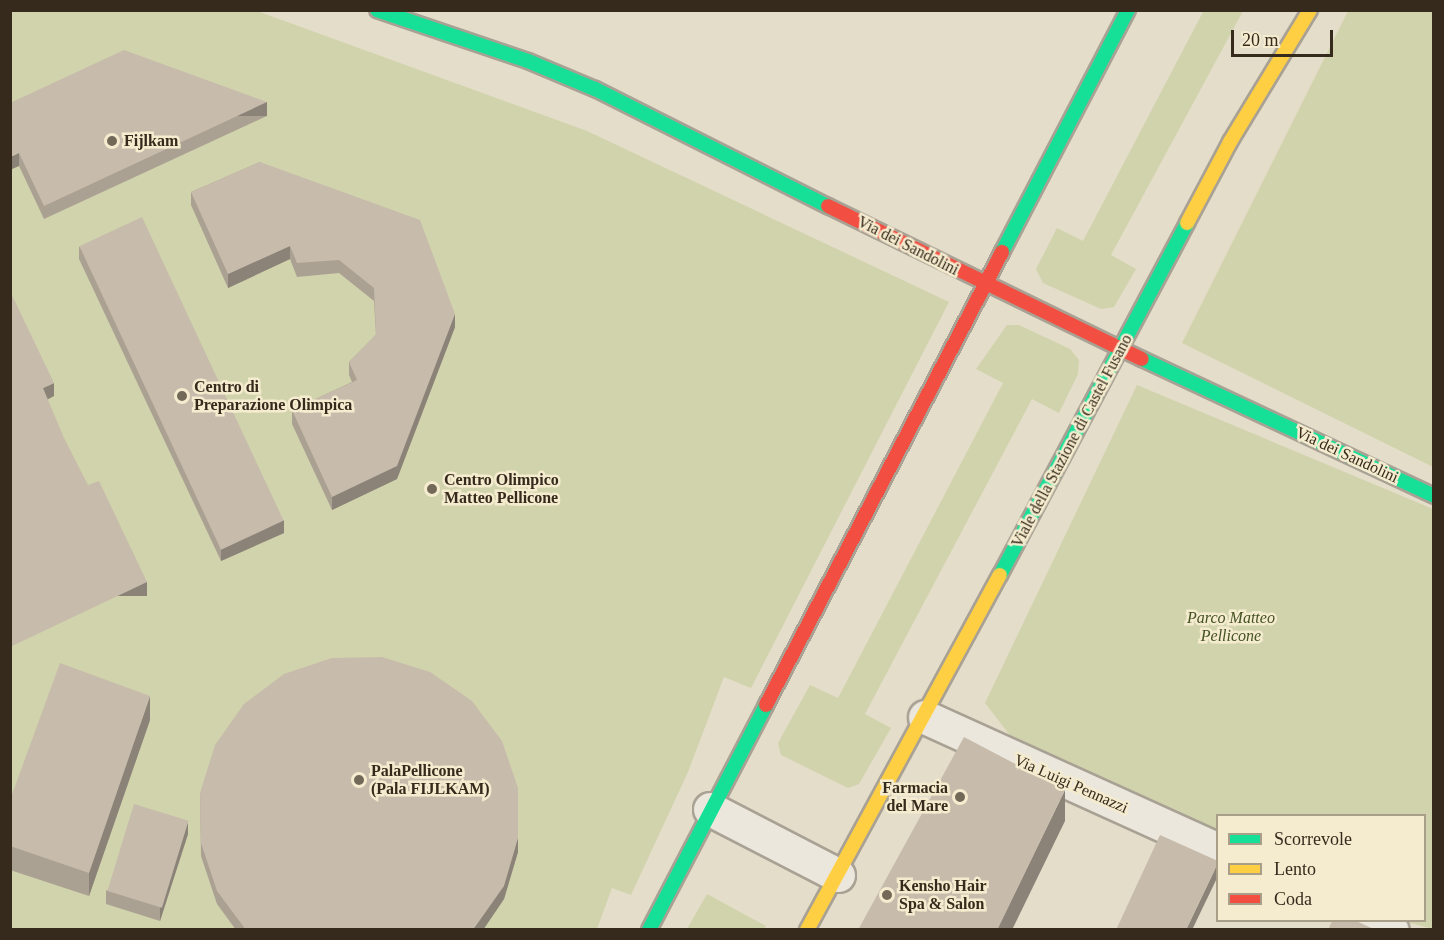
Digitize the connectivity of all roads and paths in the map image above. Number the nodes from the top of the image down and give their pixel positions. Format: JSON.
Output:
{"nodes":[{"id":1,"x":377,"y":10,"type":"edge"},
{"id":2,"x":1128,"y":10,"type":"edge"},
{"id":3,"x":1310,"y":10,"type":"edge"},
{"id":4,"x":987,"y":286,"type":"junction"},
{"id":5,"x":1121,"y":349,"type":"junction"},
{"id":6,"x":1434,"y":496,"type":"edge"},
{"id":7,"x":925,"y":717,"type":"junction"},
{"id":8,"x":710,"y":808,"type":"junction"},
{"id":9,"x":1216,"y":849,"type":"edge"},
{"id":10,"x":838,"y":875,"type":"junction"},
{"id":11,"x":1374,"y":922,"type":"edge"},
{"id":12,"x":650,"y":930,"type":"edge"},
{"id":13,"x":807,"y":930,"type":"edge"},
{"id":14,"x":1392,"y":930,"type":"edge"}],
"edges":[{"from":1,"to":4,"type":"street","name":"Via dei Sandolini"},
{"from":2,"to":4,"type":"street"},
{"from":3,"to":5,"type":"street","name":"Viale della Stazione di Castel Fusano"},
{"from":4,"to":5,"type":"street","name":"Via dei Sandolini"},
{"from":4,"to":8,"type":"street"},
{"from":5,"to":6,"type":"street","name":"Via dei Sandolini"},
{"from":5,"to":7,"type":"street","name":"Viale della Stazione di Castel Fusano"},
{"from":7,"to":9,"type":"street","name":"Via Luigi Pennazzi"},
{"from":7,"to":10,"type":"street","name":"Viale della Stazione di Castel Fusano"},
{"from":8,"to":10,"type":"street"},
{"from":8,"to":12,"type":"street"},
{"from":10,"to":13,"type":"street","name":"Viale della Stazione di Castel Fusano"},
{"from":11,"to":14,"type":"street"}]}
